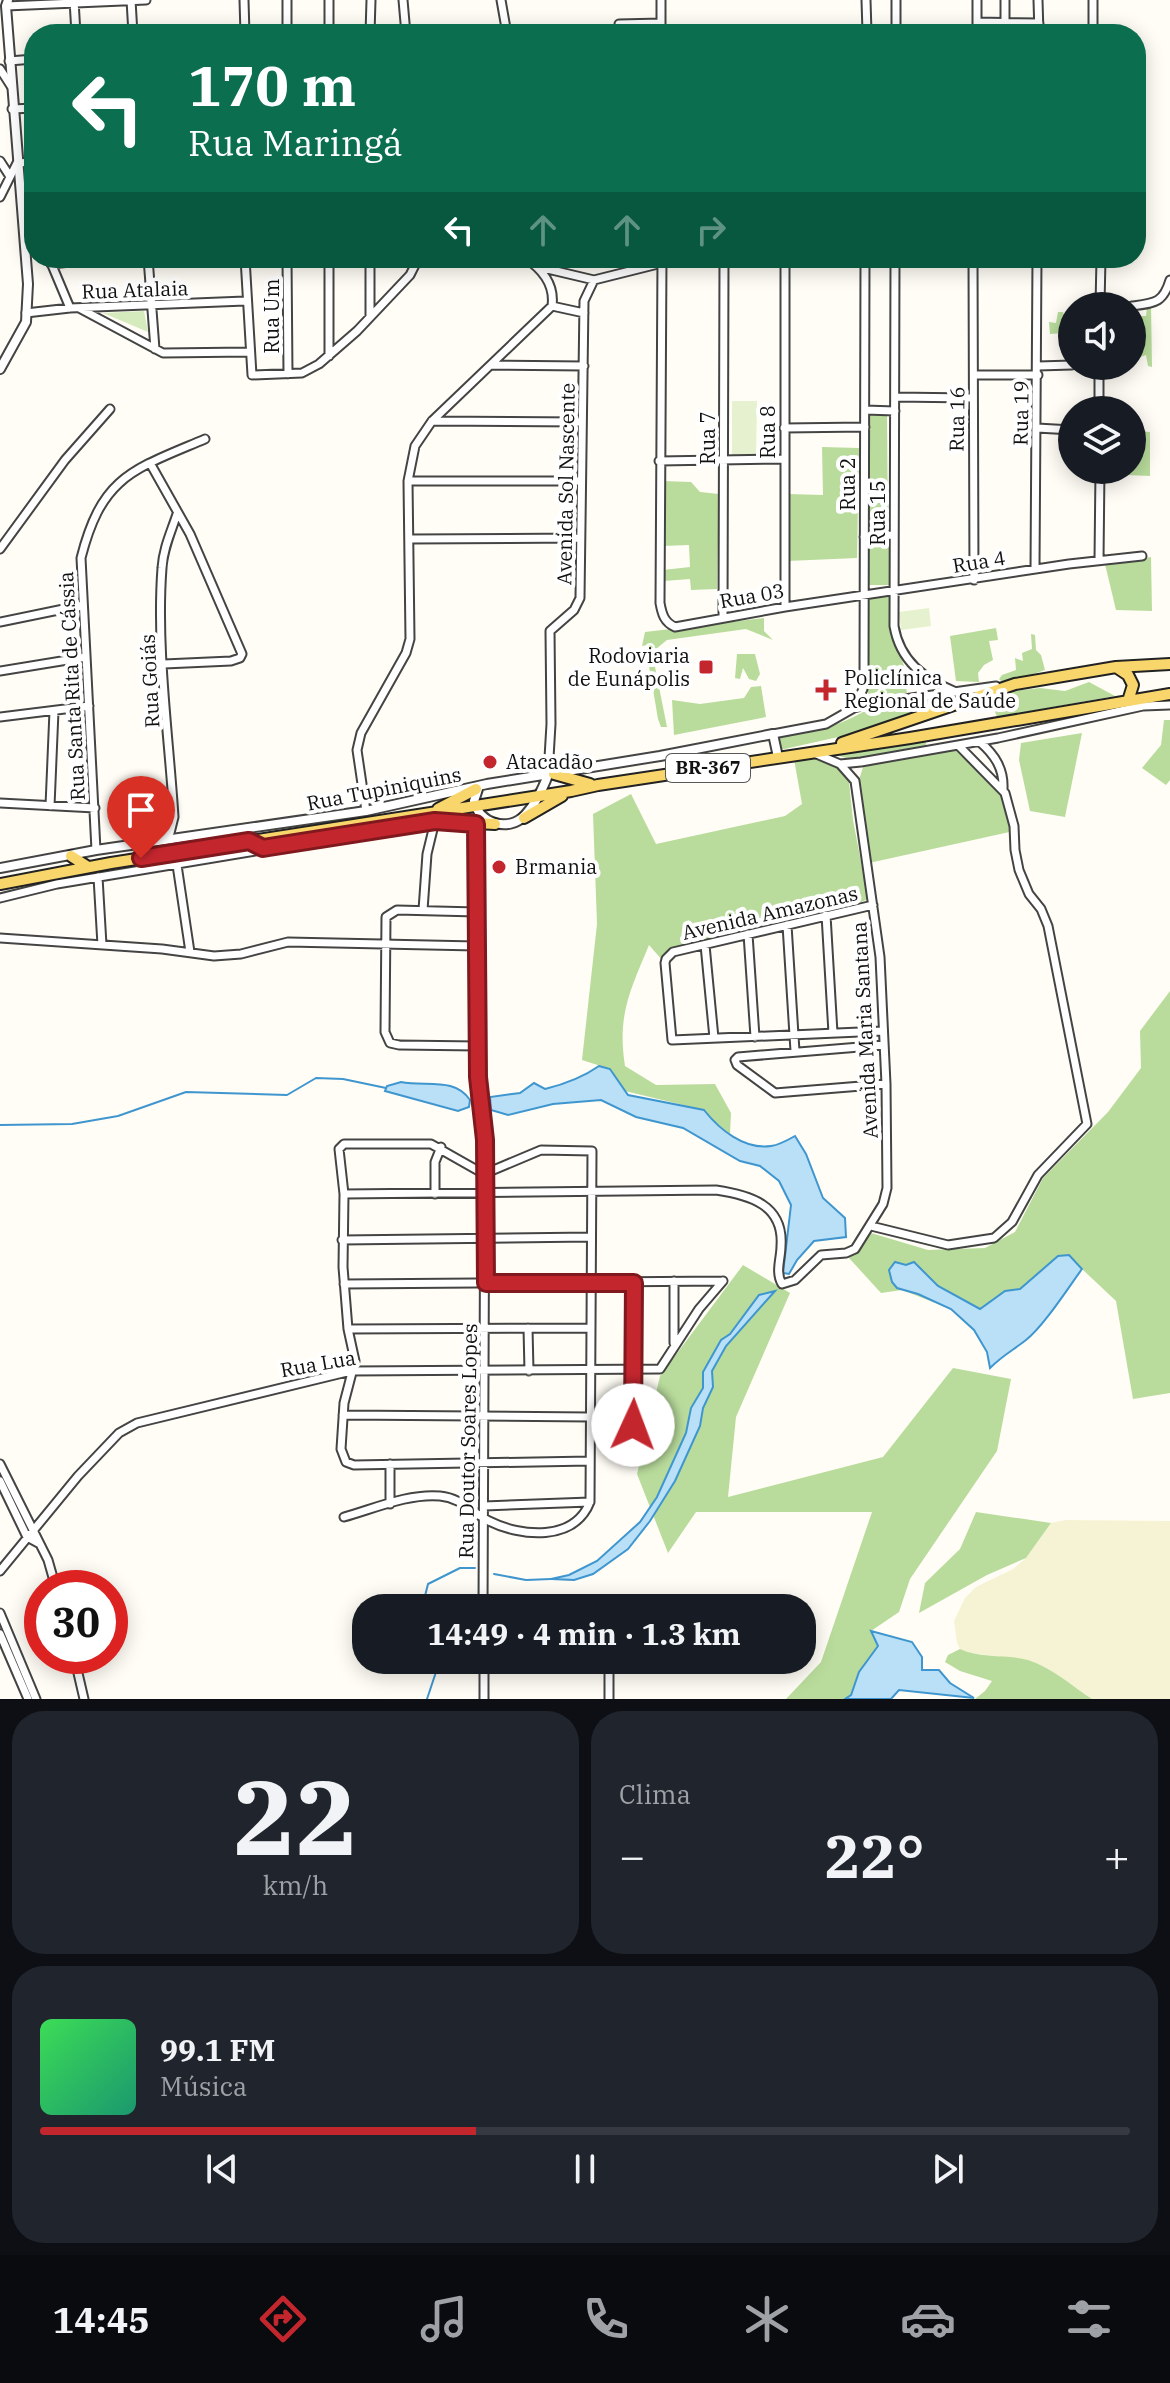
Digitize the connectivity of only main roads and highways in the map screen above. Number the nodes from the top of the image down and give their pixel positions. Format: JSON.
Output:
{"nodes":[{"id":1,"x":1170,"y":664,"type":"edge"},
{"id":2,"x":1116,"y":667,"type":"junction"},
{"id":3,"x":1170,"y":694,"type":"edge"},
{"id":4,"x":1128,"y":701,"type":"junction"},
{"id":5,"x":815,"y":751,"type":"junction"},
{"id":6,"x":551,"y":774,"type":"road end"},
{"id":7,"x":598,"y":785,"type":"junction"},
{"id":8,"x":478,"y":787,"type":"road end"},
{"id":9,"x":571,"y":791,"type":"junction"},
{"id":10,"x":432,"y":817,"type":"junction"},
{"id":11,"x":524,"y":818,"type":"road end"},
{"id":12,"x":495,"y":824,"type":"road end"},
{"id":13,"x":71,"y":856,"type":"road end"},
{"id":14,"x":88,"y":867,"type":"junction"},
{"id":15,"x":0,"y":884,"type":"edge"}],
"edges":[{"from":1,"to":2,"type":"main road","number":"BR-367"},
{"from":2,"to":4,"type":"main road"},
{"from":2,"to":5,"type":"main road","number":"BR-367"},
{"from":3,"to":4,"type":"main road","number":"BR-367"},
{"from":4,"to":5,"type":"main road","number":"BR-367"},
{"from":5,"to":7,"type":"main road","number":"BR-367"},
{"from":6,"to":7,"type":"main road"},
{"from":7,"to":9,"type":"main road","number":"BR-367"},
{"from":8,"to":10,"type":"main road"},
{"from":9,"to":10,"type":"main road","number":"BR-367"},
{"from":9,"to":11,"type":"main road"},
{"from":10,"to":12,"type":"main road"},
{"from":10,"to":14,"type":"main road","number":"BR-367"},
{"from":13,"to":14,"type":"main road"},
{"from":14,"to":15,"type":"main road","number":"BR-367"}]}
